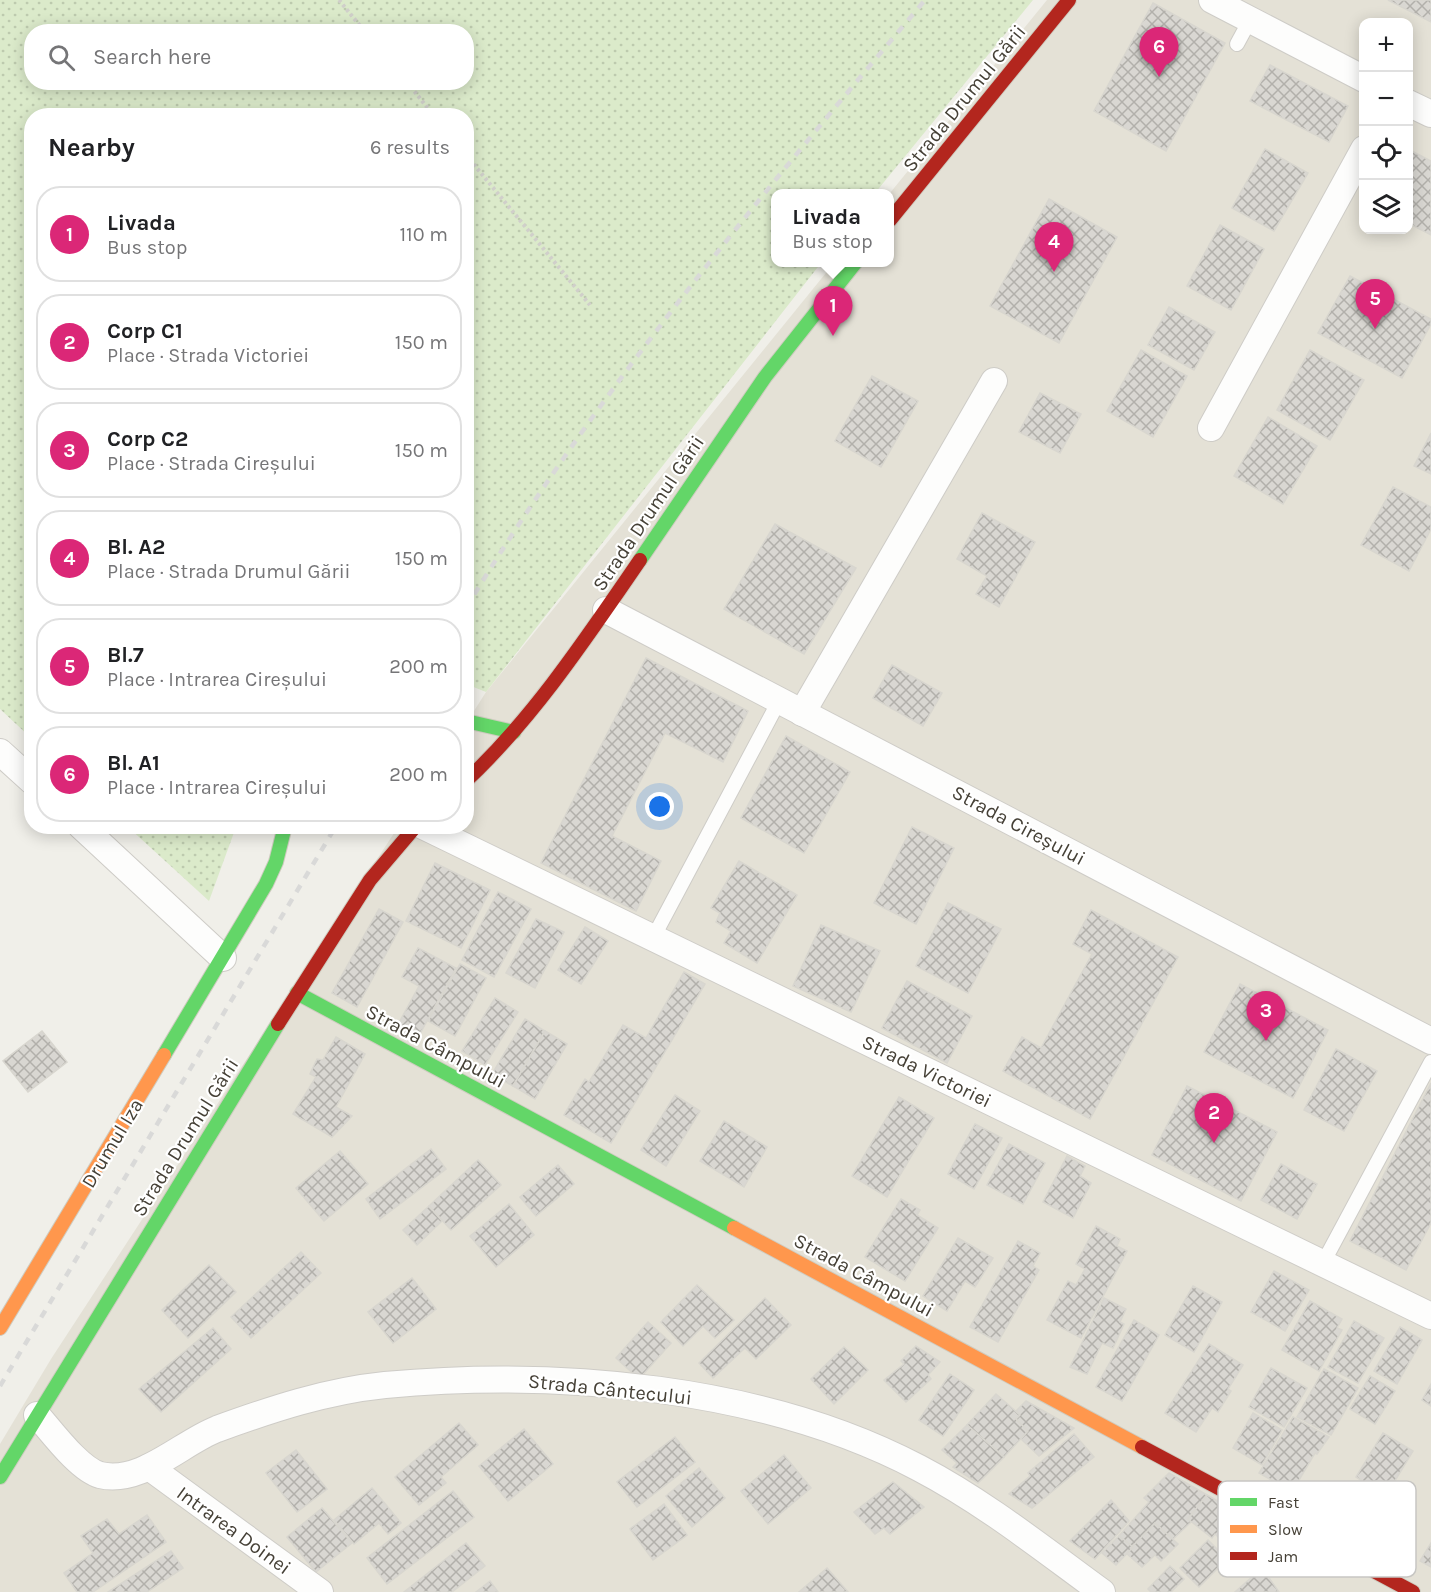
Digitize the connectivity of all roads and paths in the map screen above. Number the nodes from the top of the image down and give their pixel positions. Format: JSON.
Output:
{"nodes":[{"id":1,"x":339,"y":0,"type":"edge"},
{"id":2,"x":1069,"y":0,"type":"edge"},
{"id":3,"x":1212,"y":0,"type":"edge"},
{"id":4,"x":1250,"y":20,"type":"junction"},
{"id":5,"x":358,"y":24,"type":"edge"},
{"id":6,"x":1237,"y":44,"type":"dead end"},
{"id":7,"x":1359,"y":77,"type":"edge"},
{"id":8,"x":413,"y":90,"type":"edge"},
{"id":9,"x":1413,"y":105,"type":"edge"},
{"id":10,"x":428,"y":108,"type":"edge"},
{"id":11,"x":1431,"y":114,"type":"edge"},
{"id":12,"x":1359,"y":158,"type":"edge"},
{"id":13,"x":474,"y":165,"type":"edge"},
{"id":14,"x":894,"y":215,"type":"edge"},
{"id":15,"x":852,"y":267,"type":"edge"},
{"id":16,"x":590,"y":305,"type":"dead end"},
{"id":17,"x":994,"y":381,"type":"dead end"},
{"id":18,"x":1210,"y":428,"type":"dead end"},
{"id":19,"x":606,"y":610,"type":"junction"},
{"id":20,"x":779,"y":701,"type":"junction"},
{"id":21,"x":802,"y":713,"type":"junction"},
{"id":22,"x":474,"y":723,"type":"edge"},
{"id":23,"x":514,"y":732,"type":"junction"},
{"id":24,"x":0,"y":752,"type":"edge"},
{"id":25,"x":474,"y":773,"type":"edge"},
{"id":26,"x":24,"y":774,"type":"edge"},
{"id":27,"x":90,"y":834,"type":"edge"},
{"id":28,"x":283,"y":834,"type":"edge"},
{"id":29,"x":408,"y":834,"type":"edge"},
{"id":30,"x":439,"y":834,"type":"edge"},
{"id":31,"x":653,"y":938,"type":"junction"},
{"id":32,"x":223,"y":958,"type":"junction"},
{"id":33,"x":297,"y":993,"type":"junction"},
{"id":34,"x":1431,"y":1041,"type":"edge"},
{"id":35,"x":1431,"y":1062,"type":"edge"},
{"id":36,"x":1323,"y":1263,"type":"junction"},
{"id":37,"x":1431,"y":1316,"type":"edge"},
{"id":38,"x":0,"y":1328,"type":"edge"},
{"id":39,"x":37,"y":1415,"type":"junction"},
{"id":40,"x":149,"y":1467,"type":"junction"},
{"id":41,"x":0,"y":1477,"type":"edge"},
{"id":42,"x":1218,"y":1487,"type":"edge"},
{"id":43,"x":1385,"y":1577,"type":"edge"},
{"id":44,"x":320,"y":1592,"type":"edge"},
{"id":45,"x":1102,"y":1592,"type":"edge"},
{"id":46,"x":1413,"y":1592,"type":"edge"}],
"edges":[{"from":1,"to":5,"type":"path"},
{"from":2,"to":14,"type":"street","name":"Strada Drumul Gării"},
{"from":3,"to":4,"type":"street"},
{"from":4,"to":6,"type":"lane"},
{"from":4,"to":7,"type":"street"},
{"from":8,"to":10,"type":"path"},
{"from":9,"to":11,"type":"street"},
{"from":12,"to":18,"type":"street"},
{"from":13,"to":16,"type":"path"},
{"from":15,"to":19,"type":"street","name":"Strada Drumul Gării"},
{"from":17,"to":21,"type":"street"},
{"from":19,"to":20,"type":"street","name":"Strada Cireșului"},
{"from":19,"to":23,"type":"street","name":"Strada Drumul Gării"},
{"from":20,"to":21,"type":"street","name":"Strada Cireșului"},
{"from":20,"to":31,"type":"lane"},
{"from":21,"to":34,"type":"street","name":"Strada Cireșului"},
{"from":22,"to":23,"type":"street"},
{"from":23,"to":25,"type":"street","name":"Strada Drumul Gării"},
{"from":24,"to":26,"type":"street"},
{"from":27,"to":32,"type":"street"},
{"from":28,"to":32,"type":"street","name":"Drumul Iza"},
{"from":29,"to":33,"type":"street","name":"Strada Drumul Gării"},
{"from":30,"to":31,"type":"street","name":"Strada Victoriei"},
{"from":31,"to":36,"type":"street","name":"Strada Victoriei"},
{"from":32,"to":38,"type":"street","name":"Drumul Iza"},
{"from":33,"to":39,"type":"street","name":"Strada Drumul Gării"},
{"from":33,"to":42,"type":"street","name":"Strada Câmpului"},
{"from":35,"to":36,"type":"lane"},
{"from":36,"to":37,"type":"street","name":"Strada Victoriei"},
{"from":39,"to":40,"type":"street","name":"Strada Cântecului"},
{"from":39,"to":41,"type":"street","name":"Strada Drumul Gării"},
{"from":40,"to":44,"type":"street","name":"Intrarea Doinei"},
{"from":40,"to":45,"type":"street","name":"Strada Cântecului"},
{"from":43,"to":46,"type":"street","name":"Strada Câmpului"}]}
